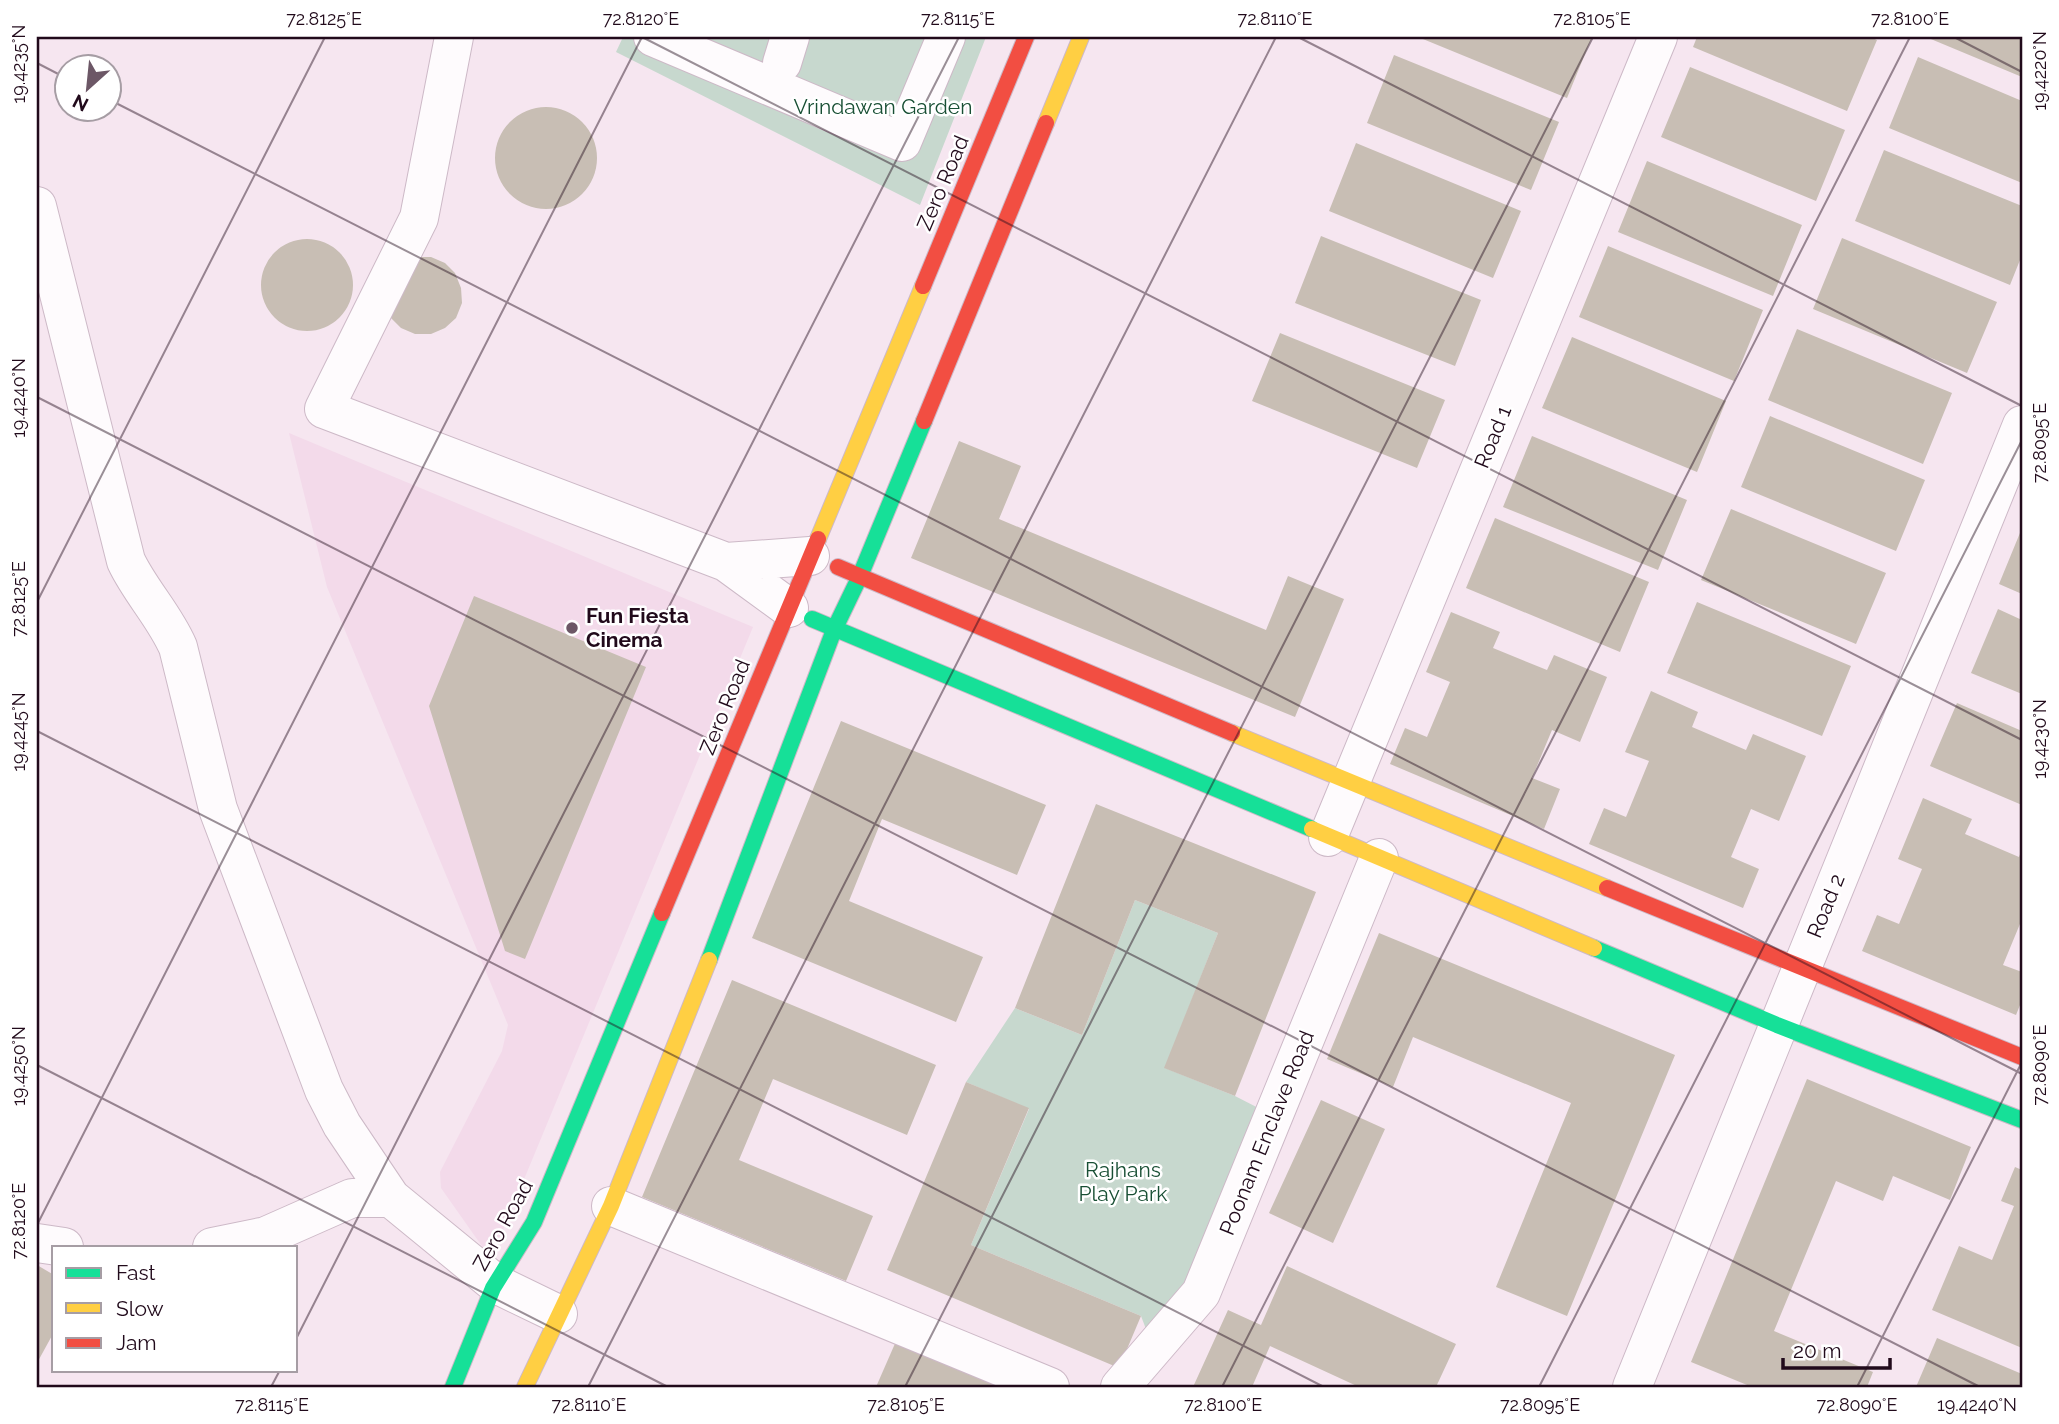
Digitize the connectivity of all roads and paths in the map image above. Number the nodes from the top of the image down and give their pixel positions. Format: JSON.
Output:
{"nodes":[{"id":1,"x":454,"y":37,"type":"edge"},
{"id":2,"x":653,"y":37,"type":"edge"},
{"id":3,"x":946,"y":37,"type":"edge"},
{"id":4,"x":1082,"y":37,"type":"edge"},
{"id":5,"x":1658,"y":37,"type":"edge"},
{"id":6,"x":1021,"y":39,"type":"edge"},
{"id":7,"x":37,"y":206,"type":"edge"},
{"id":8,"x":2022,"y":425,"type":"edge"},
{"id":9,"x":810,"y":556,"type":"junction"},
{"id":10,"x":726,"y":562,"type":"junction"},
{"id":11,"x":860,"y":576,"type":"junction"},
{"id":12,"x":789,"y":608,"type":"junction"},
{"id":13,"x":834,"y":630,"type":"junction"},
{"id":14,"x":1350,"y":783,"type":"junction"},
{"id":15,"x":1328,"y":837,"type":"junction"},
{"id":16,"x":1379,"y":858,"type":"junction"},
{"id":17,"x":1801,"y":968,"type":"junction"},
{"id":18,"x":1777,"y":1025,"type":"junction"},
{"id":19,"x":2022,"y":1057,"type":"edge"},
{"id":20,"x":2022,"y":1120,"type":"edge"},
{"id":21,"x":391,"y":1198,"type":"junction"},
{"id":22,"x":611,"y":1206,"type":"junction"},
{"id":23,"x":37,"y":1243,"type":"edge"},
{"id":24,"x":57,"y":1246,"type":"edge"},
{"id":25,"x":217,"y":1246,"type":"edge"},
{"id":26,"x":496,"y":1284,"type":"junction"},
{"id":27,"x":558,"y":1314,"type":"junction"},
{"id":28,"x":453,"y":1387,"type":"edge"},
{"id":29,"x":525,"y":1387,"type":"edge"},
{"id":30,"x":1049,"y":1387,"type":"edge"},
{"id":31,"x":1120,"y":1387,"type":"edge"},
{"id":32,"x":1632,"y":1387,"type":"edge"}],
"edges":[{"from":1,"to":10,"type":"street"},
{"from":2,"to":3,"type":"street"},
{"from":4,"to":11,"type":"street"},
{"from":5,"to":14,"type":"street","name":"Road 1"},
{"from":6,"to":9,"type":"street","name":"Zero Road"},
{"from":7,"to":21,"type":"street"},
{"from":8,"to":17,"type":"street","name":"Road 2"},
{"from":9,"to":10,"type":"street"},
{"from":9,"to":11,"type":"street"},
{"from":9,"to":12,"type":"street","name":"Zero Road"},
{"from":10,"to":12,"type":"street"},
{"from":11,"to":13,"type":"street"},
{"from":11,"to":14,"type":"street"},
{"from":12,"to":13,"type":"street"},
{"from":12,"to":26,"type":"street","name":"Zero Road"},
{"from":13,"to":15,"type":"street"},
{"from":13,"to":22,"type":"street"},
{"from":14,"to":15,"type":"street","name":"Road 1"},
{"from":14,"to":17,"type":"street"},
{"from":15,"to":16,"type":"street"},
{"from":16,"to":18,"type":"street"},
{"from":16,"to":31,"type":"street","name":"Poonam Enclave Road"},
{"from":17,"to":18,"type":"street","name":"Road 2"},
{"from":17,"to":19,"type":"street"},
{"from":18,"to":20,"type":"street"},
{"from":18,"to":32,"type":"street","name":"Road 2"},
{"from":21,"to":25,"type":"street"},
{"from":21,"to":26,"type":"street"},
{"from":22,"to":27,"type":"street"},
{"from":22,"to":30,"type":"street"},
{"from":23,"to":24,"type":"street"},
{"from":26,"to":27,"type":"street"},
{"from":26,"to":28,"type":"street","name":"Zero Road"},
{"from":27,"to":29,"type":"street"}]}
